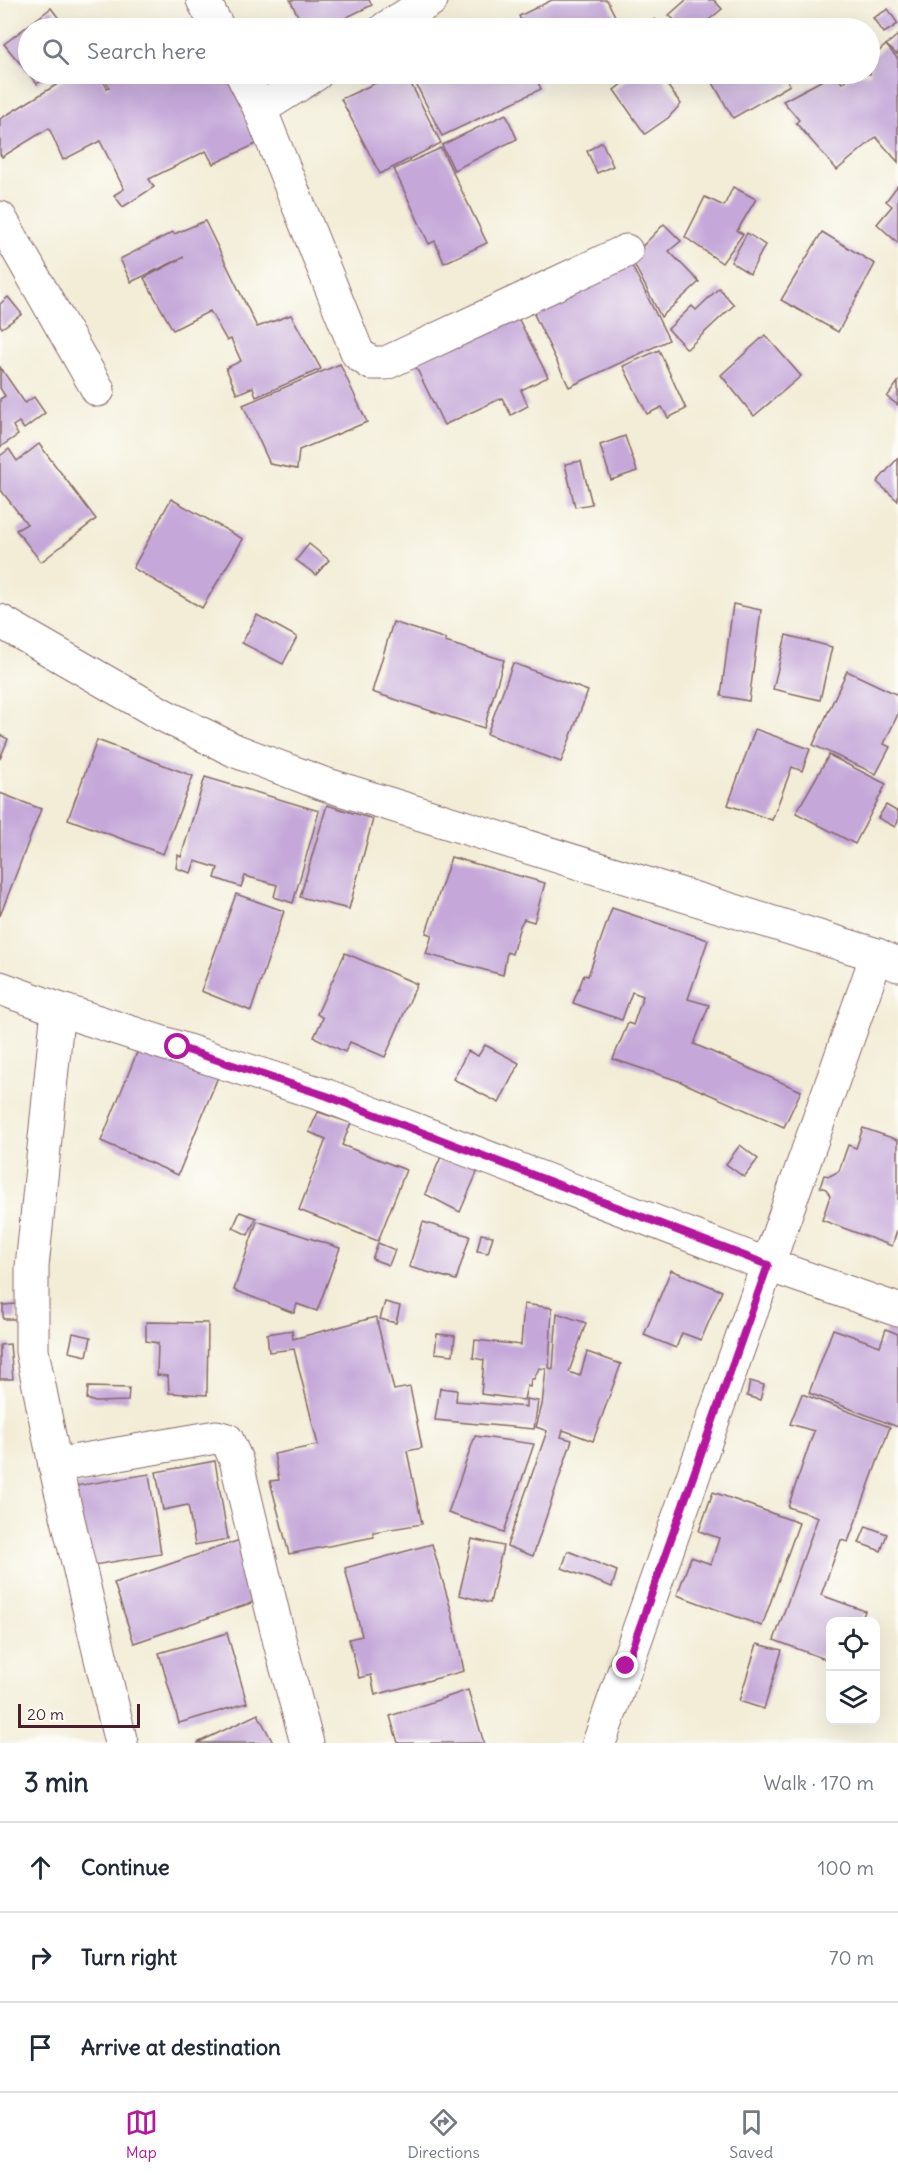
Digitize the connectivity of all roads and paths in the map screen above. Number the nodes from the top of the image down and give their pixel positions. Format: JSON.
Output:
{"nodes":[{"id":1,"x":203,"y":0,"type":"edge"},
{"id":2,"x":431,"y":0,"type":"edge"},
{"id":3,"x":213,"y":18,"type":"edge"},
{"id":4,"x":402,"y":18,"type":"edge"},
{"id":5,"x":247,"y":84,"type":"edge"},
{"id":6,"x":300,"y":84,"type":"edge"},
{"id":7,"x":260,"y":109,"type":"junction"},
{"id":8,"x":0,"y":218,"type":"edge"},
{"id":9,"x":626,"y":251,"type":"dead end"},
{"id":10,"x":98,"y":390,"type":"dead end"},
{"id":11,"x":0,"y":621,"type":"edge"},
{"id":12,"x":888,"y":960,"type":"edge"},
{"id":13,"x":0,"y":988,"type":"edge"},
{"id":14,"x":58,"y":1010,"type":"junction"},
{"id":15,"x":768,"y":1265,"type":"junction"},
{"id":16,"x":898,"y":1310,"type":"edge"},
{"id":17,"x":55,"y":1465,"type":"junction"},
{"id":18,"x":121,"y":1743,"type":"edge"},
{"id":19,"x":307,"y":1743,"type":"edge"},
{"id":20,"x":599,"y":1743,"type":"edge"}],
"edges":[{"from":1,"to":3,"type":"street"},
{"from":2,"to":4,"type":"street"},
{"from":5,"to":7,"type":"street"},
{"from":6,"to":7,"type":"street"},
{"from":7,"to":9,"type":"street"},
{"from":8,"to":10,"type":"street"},
{"from":11,"to":12,"type":"street"},
{"from":12,"to":15,"type":"street"},
{"from":13,"to":14,"type":"street"},
{"from":14,"to":15,"type":"street"},
{"from":14,"to":17,"type":"street"},
{"from":15,"to":16,"type":"street"},
{"from":15,"to":20,"type":"street"},
{"from":17,"to":18,"type":"street"},
{"from":17,"to":19,"type":"street"}]}
